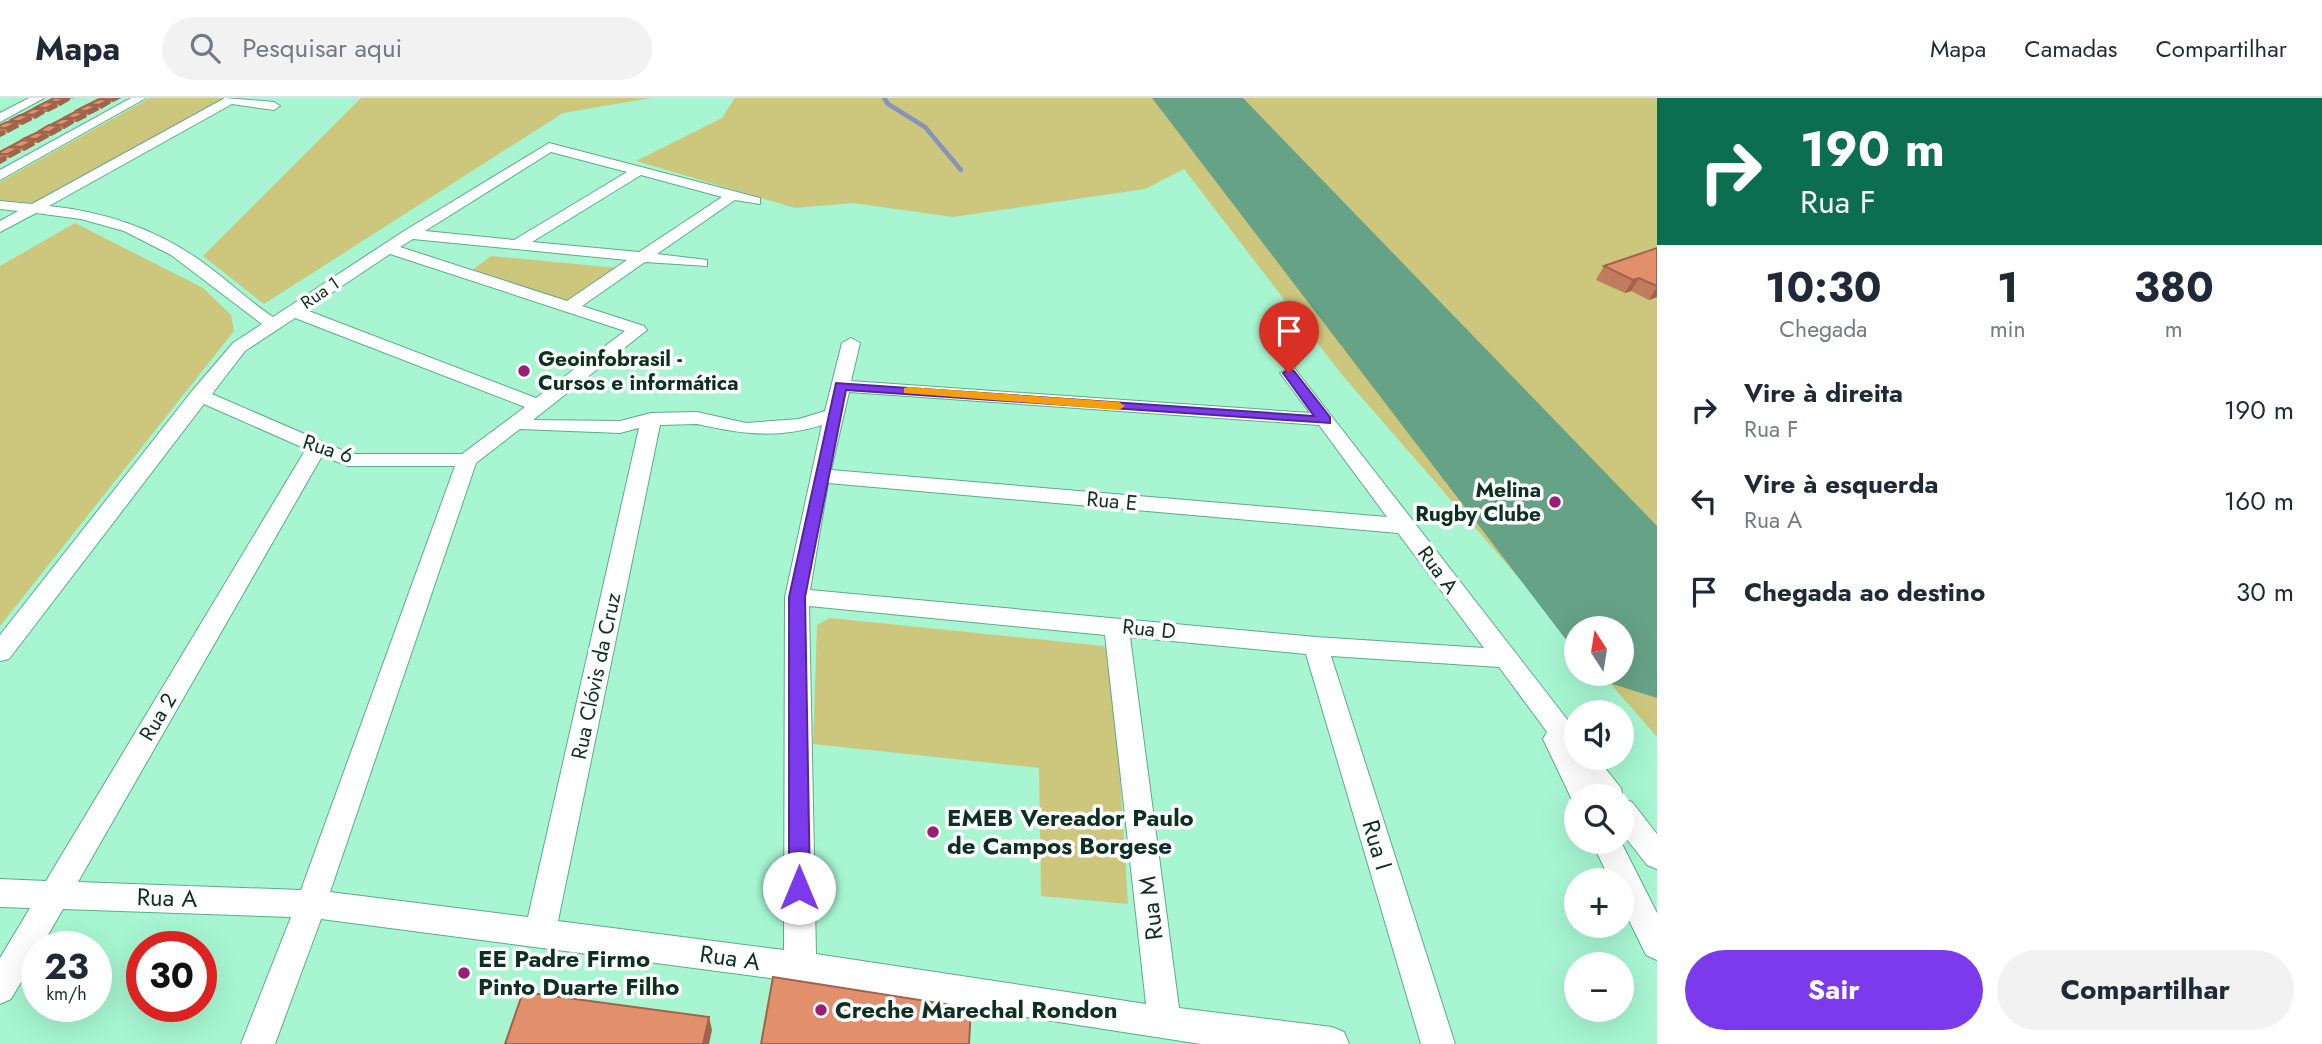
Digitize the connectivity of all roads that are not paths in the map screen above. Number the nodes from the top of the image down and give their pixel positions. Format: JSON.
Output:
{"nodes":[{"id":1,"x":38,"y":98,"type":"edge"},
{"id":2,"x":140,"y":98,"type":"edge"},
{"id":3,"x":233,"y":99,"type":"edge"},
{"id":4,"x":275,"y":106,"type":"dead end"},
{"id":5,"x":0,"y":118,"type":"edge"},
{"id":6,"x":638,"y":171,"type":"junction"},
{"id":7,"x":0,"y":176,"type":"edge"},
{"id":8,"x":732,"y":196,"type":"junction"},
{"id":9,"x":755,"y":201,"type":"dead end"},
{"id":10,"x":0,"y":205,"type":"edge"},
{"id":11,"x":35,"y":208,"type":"junction"},
{"id":12,"x":0,"y":227,"type":"edge"},
{"id":13,"x":410,"y":234,"type":"junction"},
{"id":14,"x":516,"y":245,"type":"junction"},
{"id":15,"x":388,"y":248,"type":"junction"},
{"id":16,"x":641,"y":257,"type":"junction"},
{"id":17,"x":701,"y":263,"type":"dead end"},
{"id":18,"x":569,"y":307,"type":"junction"},
{"id":19,"x":293,"y":310,"type":"junction"},
{"id":20,"x":273,"y":324,"type":"junction"},
{"id":21,"x":851,"y":343,"type":"dead end"},
{"id":22,"x":1289,"y":373,"type":"dead end"},
{"id":23,"x":840,"y":386,"type":"junction"},
{"id":24,"x":199,"y":395,"type":"junction"},
{"id":25,"x":537,"y":405,"type":"junction"},
{"id":26,"x":832,"y":415,"type":"junction"},
{"id":27,"x":651,"y":419,"type":"junction"},
{"id":28,"x":1325,"y":420,"type":"junction"},
{"id":29,"x":515,"y":422,"type":"junction"},
{"id":30,"x":317,"y":447,"type":"junction"},
{"id":31,"x":467,"y":460,"type":"junction"},
{"id":32,"x":819,"y":476,"type":"junction"},
{"id":33,"x":1405,"y":526,"type":"junction"},
{"id":34,"x":797,"y":597,"type":"junction"},
{"id":35,"x":1116,"y":626,"type":"junction"},
{"id":36,"x":1316,"y":646,"type":"junction"},
{"id":37,"x":0,"y":652,"type":"edge"},
{"id":38,"x":1502,"y":658,"type":"junction"},
{"id":39,"x":1537,"y":700,"type":"junction"},
{"id":40,"x":1564,"y":735,"type":"edge"},
{"id":41,"x":1590,"y":770,"type":"edge"},
{"id":42,"x":1578,"y":784,"type":"edge"},
{"id":43,"x":1602,"y":784,"type":"edge"},
{"id":44,"x":1634,"y":826,"type":"edge"},
{"id":45,"x":1612,"y":854,"type":"edge"},
{"id":46,"x":1657,"y":856,"type":"edge"},
{"id":47,"x":0,"y":893,"type":"edge"},
{"id":48,"x":54,"y":893,"type":"junction"},
{"id":49,"x":311,"y":904,"type":"junction"},
{"id":50,"x":540,"y":933,"type":"junction"},
{"id":51,"x":1657,"y":945,"type":"edge"},
{"id":52,"x":800,"y":967,"type":"junction"},
{"id":53,"x":0,"y":988,"type":"edge"},
{"id":54,"x":1165,"y":1023,"type":"junction"},
{"id":55,"x":258,"y":1044,"type":"edge"},
{"id":56,"x":1332,"y":1044,"type":"edge"},
{"id":57,"x":1438,"y":1044,"type":"edge"}],
"edges":[{"from":1,"to":5,"type":"street"},
{"from":2,"to":7,"type":"street"},
{"from":3,"to":4,"type":"street"},
{"from":3,"to":11,"type":"street"},
{"from":6,"to":8,"type":"street","name":"Rua 1"},
{"from":6,"to":13,"type":"street","name":"Rua 1"},
{"from":6,"to":14,"type":"street"},
{"from":8,"to":9,"type":"street","name":"Rua 1"},
{"from":8,"to":16,"type":"street"},
{"from":10,"to":11,"type":"street"},
{"from":11,"to":12,"type":"street"},
{"from":11,"to":20,"type":"street"},
{"from":13,"to":14,"type":"street"},
{"from":13,"to":15,"type":"street","name":"Rua 1"},
{"from":14,"to":16,"type":"street"},
{"from":15,"to":18,"type":"street"},
{"from":15,"to":19,"type":"street","name":"Rua 1"},
{"from":16,"to":17,"type":"street"},
{"from":16,"to":18,"type":"street"},
{"from":18,"to":25,"type":"street"},
{"from":19,"to":20,"type":"street","name":"Rua 1"},
{"from":19,"to":25,"type":"street"},
{"from":20,"to":24,"type":"street","name":"Rua 1"},
{"from":21,"to":23,"type":"street"},
{"from":22,"to":28,"type":"street","name":"Rua A"},
{"from":23,"to":26,"type":"street"},
{"from":23,"to":28,"type":"street"},
{"from":24,"to":30,"type":"street","name":"Rua 6"},
{"from":24,"to":37,"type":"street","name":"Rua 1"},
{"from":25,"to":29,"type":"street"},
{"from":26,"to":27,"type":"street"},
{"from":26,"to":32,"type":"street"},
{"from":27,"to":29,"type":"street"},
{"from":27,"to":50,"type":"street","name":"Rua Clóvis da Cruz"},
{"from":28,"to":33,"type":"street","name":"Rua A"},
{"from":29,"to":31,"type":"street"},
{"from":30,"to":31,"type":"street","name":"Rua 6"},
{"from":30,"to":48,"type":"street","name":"Rua 2"},
{"from":31,"to":49,"type":"street"},
{"from":32,"to":33,"type":"street","name":"Rua E"},
{"from":32,"to":34,"type":"street"},
{"from":33,"to":38,"type":"street","name":"Rua A"},
{"from":34,"to":35,"type":"street","name":"Rua D"},
{"from":34,"to":52,"type":"street"},
{"from":35,"to":36,"type":"street","name":"Rua D"},
{"from":35,"to":54,"type":"street","name":"Rua M"},
{"from":36,"to":38,"type":"street","name":"Rua D"},
{"from":36,"to":57,"type":"street","name":"Rua I"},
{"from":38,"to":39,"type":"street","name":"Rua A"},
{"from":39,"to":40,"type":"street","name":"Rua A"},
{"from":39,"to":42,"type":"street","name":"Rua A"},
{"from":41,"to":43,"type":"street"},
{"from":44,"to":46,"type":"street"},
{"from":45,"to":51,"type":"street"},
{"from":47,"to":48,"type":"street","name":"Rua A"},
{"from":48,"to":49,"type":"street","name":"Rua A"},
{"from":48,"to":53,"type":"street","name":"Rua 2"},
{"from":49,"to":50,"type":"street","name":"Rua A"},
{"from":49,"to":55,"type":"street"},
{"from":50,"to":52,"type":"street","name":"Rua A"},
{"from":52,"to":54,"type":"street","name":"Rua A"},
{"from":54,"to":56,"type":"street","name":"Rua A"}]}
